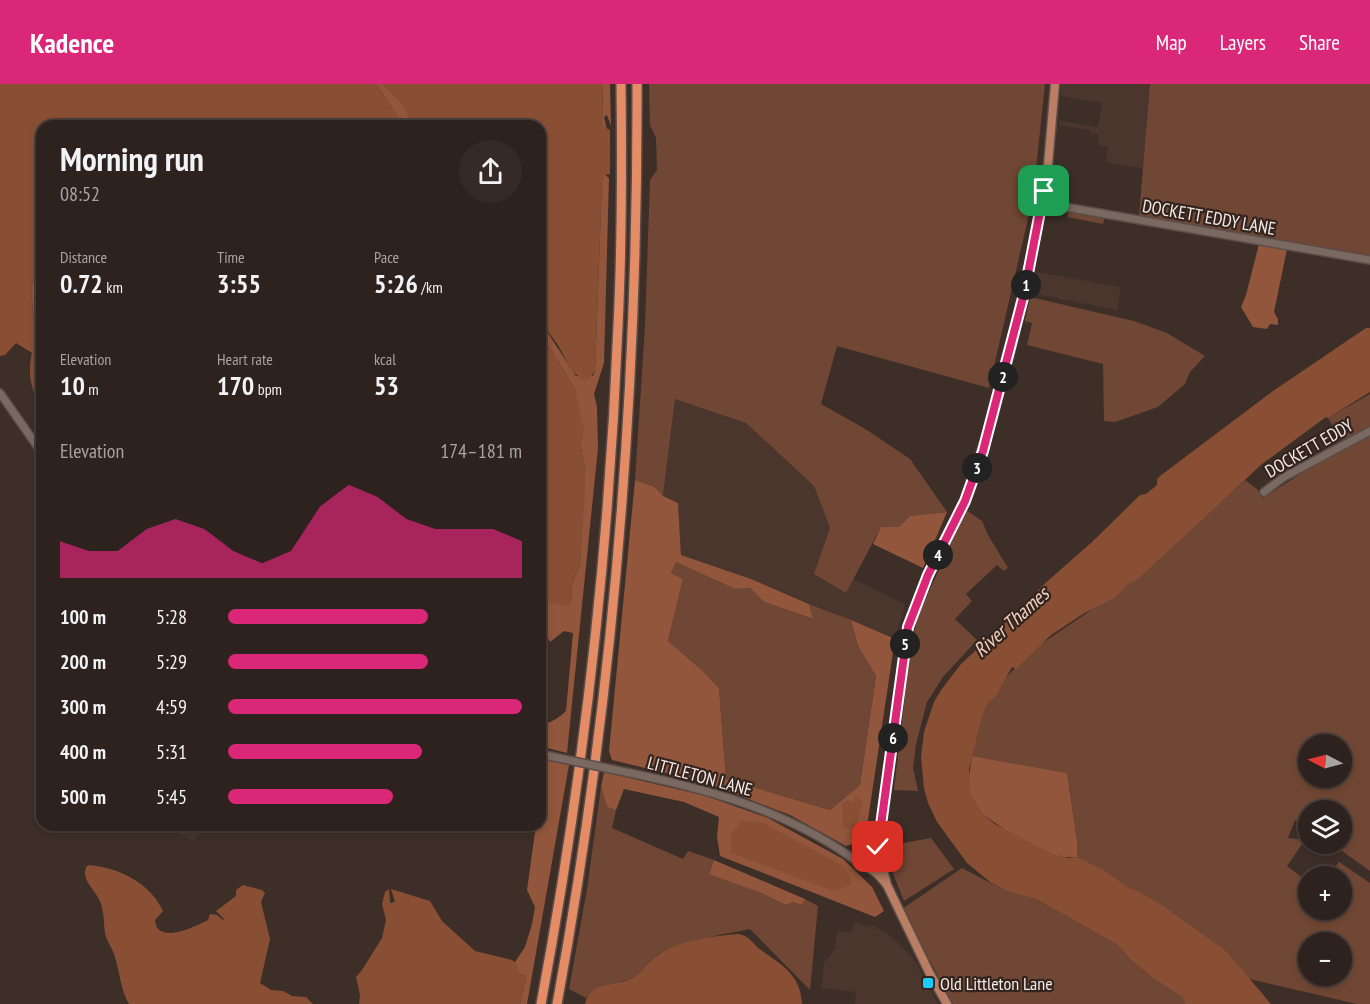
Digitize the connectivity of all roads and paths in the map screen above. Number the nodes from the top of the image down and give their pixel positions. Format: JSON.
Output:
{"nodes":[{"id":1,"x":621,"y":84,"type":"edge"},
{"id":2,"x":637,"y":84,"type":"edge"},
{"id":3,"x":1055,"y":84,"type":"edge"},
{"id":4,"x":1042,"y":202,"type":"junction"},
{"id":5,"x":1370,"y":260,"type":"edge"},
{"id":6,"x":0,"y":393,"type":"edge"},
{"id":7,"x":1370,"y":431,"type":"edge"},
{"id":8,"x":36,"y":444,"type":"edge"},
{"id":9,"x":1264,"y":492,"type":"dead end"},
{"id":10,"x":546,"y":755,"type":"edge"},
{"id":11,"x":870,"y":851,"type":"junction"},
{"id":12,"x":844,"y":852,"type":"junction"},
{"id":13,"x":881,"y":861,"type":"junction"},
{"id":14,"x":867,"y":868,"type":"junction"},
{"id":15,"x":887,"y":885,"type":"junction"},
{"id":16,"x":542,"y":1004,"type":"edge"},
{"id":17,"x":556,"y":1004,"type":"edge"},
{"id":18,"x":947,"y":1004,"type":"edge"}],
"edges":[{"from":1,"to":16,"type":"highway"},
{"from":2,"to":17,"type":"highway"},
{"from":3,"to":4,"type":"main road"},
{"from":4,"to":5,"type":"street","name":"DOCKETT EDDY LANE"},
{"from":4,"to":11,"type":"main road"},
{"from":6,"to":8,"type":"street"},
{"from":7,"to":9,"type":"street","name":"DOCKETT EDDY"},
{"from":10,"to":12,"type":"street","name":"LITTLETON LANE","bridge":true},
{"from":11,"to":12,"type":"street"},
{"from":11,"to":13,"type":"main road"},
{"from":11,"to":14,"type":"main road"},
{"from":12,"to":14,"type":"street","name":"LITTLETON LANE"},
{"from":13,"to":14,"type":"main road"},
{"from":13,"to":15,"type":"main road"},
{"from":14,"to":15,"type":"main road"},
{"from":15,"to":18,"type":"main road"}]}
